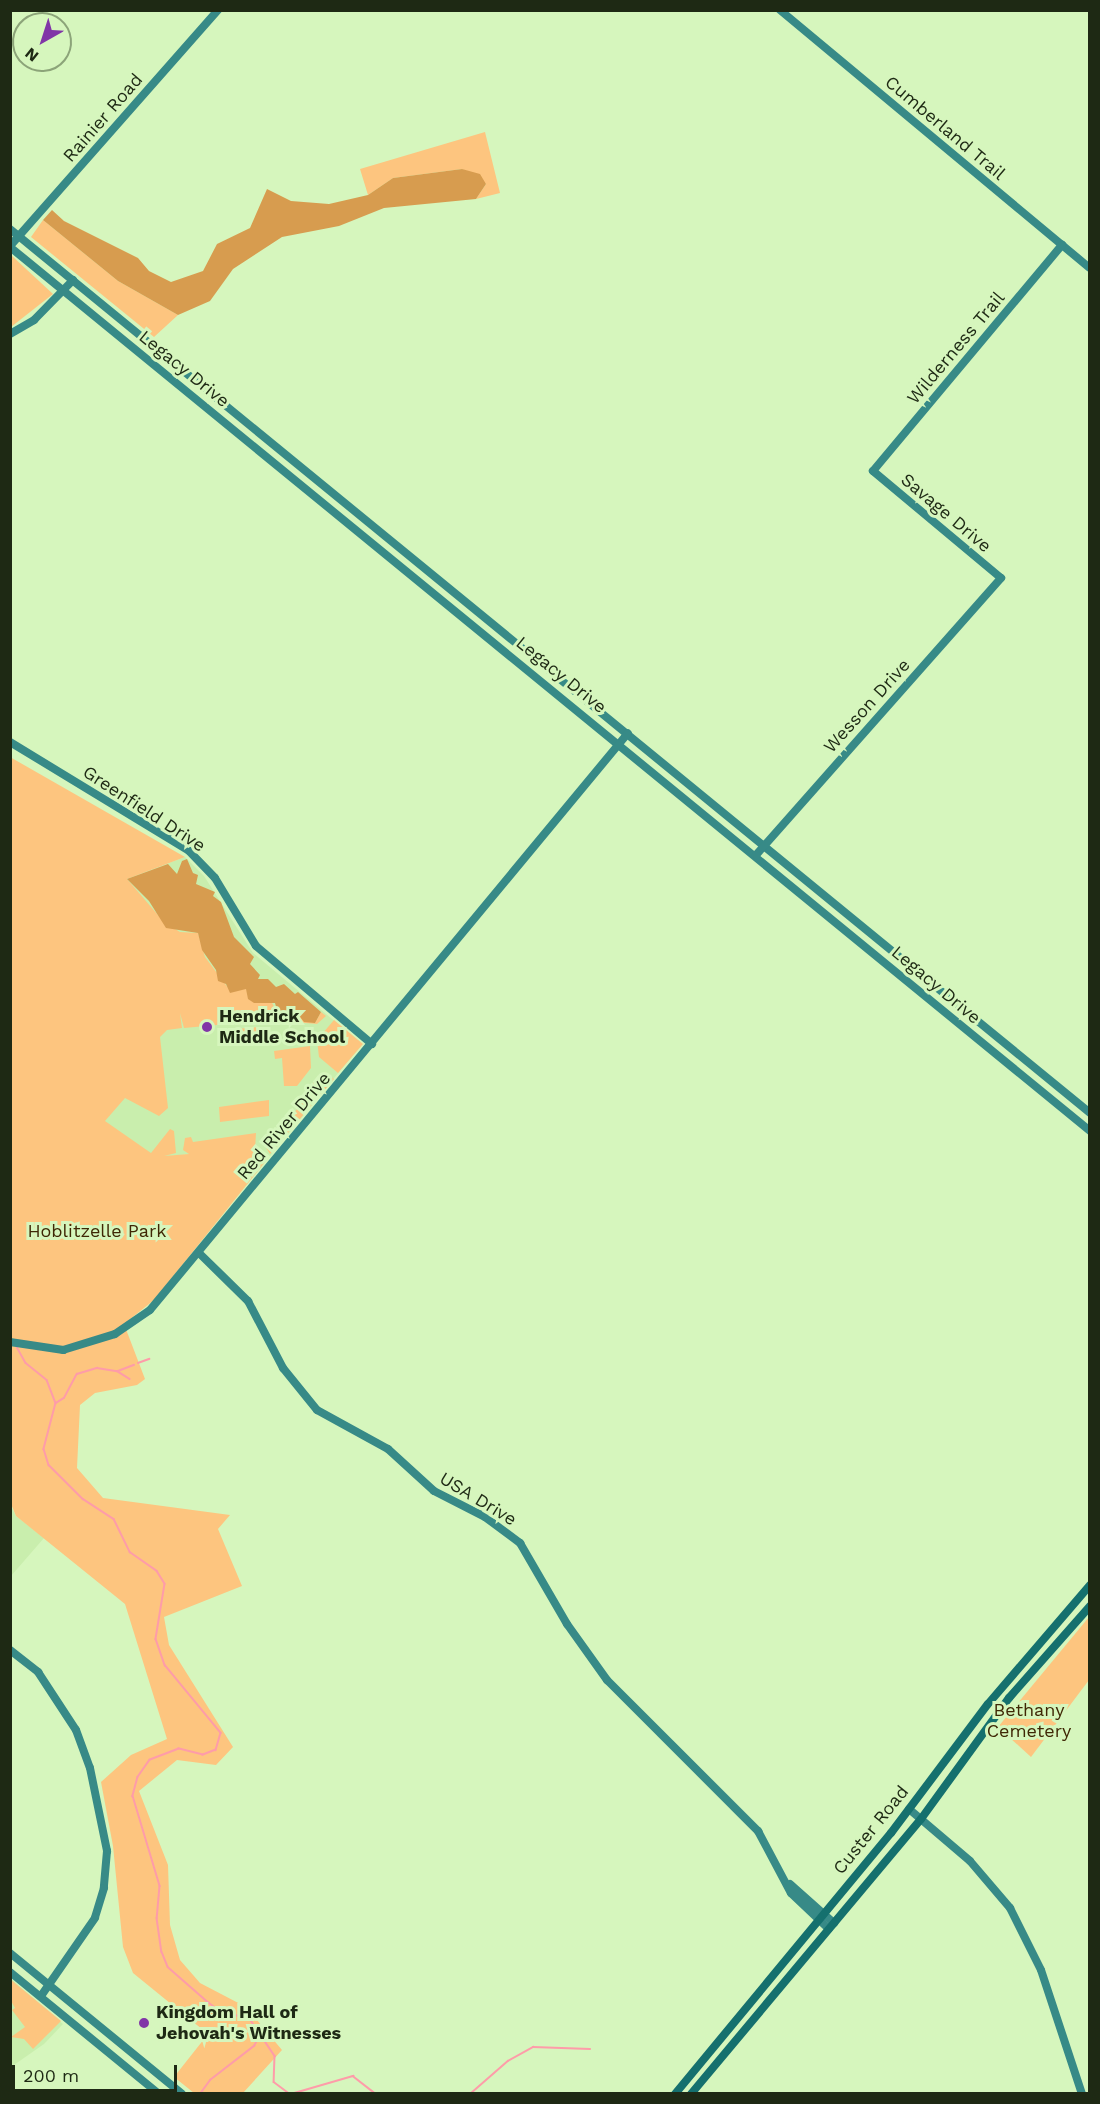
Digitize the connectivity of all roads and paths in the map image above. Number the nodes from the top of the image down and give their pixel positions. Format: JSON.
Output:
{"nodes":[{"id":1,"x":218,"y":10,"type":"edge"},
{"id":2,"x":780,"y":10,"type":"edge"},
{"id":3,"x":10,"y":230,"type":"edge"},
{"id":4,"x":19,"y":236,"type":"junction"},
{"id":5,"x":1062,"y":245,"type":"junction"},
{"id":6,"x":10,"y":246,"type":"edge"},
{"id":7,"x":1089,"y":268,"type":"edge"},
{"id":8,"x":73,"y":280,"type":"junction"},
{"id":9,"x":64,"y":291,"type":"junction"},
{"id":10,"x":10,"y":334,"type":"edge"},
{"id":11,"x":873,"y":471,"type":"joint"},
{"id":12,"x":1001,"y":578,"type":"joint"},
{"id":13,"x":628,"y":733,"type":"junction"},
{"id":14,"x":10,"y":742,"type":"edge"},
{"id":15,"x":620,"y":742,"type":"junction"},
{"id":16,"x":765,"y":846,"type":"junction"},
{"id":17,"x":756,"y":855,"type":"junction"},
{"id":18,"x":372,"y":1044,"type":"junction"},
{"id":19,"x":1089,"y":1113,"type":"edge"},
{"id":20,"x":1089,"y":1131,"type":"edge"},
{"id":21,"x":199,"y":1253,"type":"junction"},
{"id":22,"x":10,"y":1342,"type":"edge"},
{"id":23,"x":1089,"y":1585,"type":"edge"},
{"id":24,"x":1089,"y":1606,"type":"edge"},
{"id":25,"x":10,"y":1650,"type":"edge"},
{"id":26,"x":909,"y":1809,"type":"junction"},
{"id":27,"x":921,"y":1819,"type":"junction"},
{"id":28,"x":821,"y":1918,"type":"junction"},
{"id":29,"x":832,"y":1926,"type":"junction"},
{"id":30,"x":10,"y":1953,"type":"edge"},
{"id":31,"x":10,"y":1972,"type":"edge"},
{"id":32,"x":50,"y":1985,"type":"junction"},
{"id":33,"x":41,"y":1996,"type":"junction"},
{"id":34,"x":181,"y":2092,"type":"edge"},
{"id":35,"x":159,"y":2094,"type":"edge"},
{"id":36,"x":675,"y":2094,"type":"edge"},
{"id":37,"x":692,"y":2094,"type":"edge"},
{"id":38,"x":1082,"y":2094,"type":"edge"}],
"edges":[{"from":1,"to":4,"type":"street","name":"Rainier Road"},
{"from":2,"to":5,"type":"street","name":"Cumberland Trail"},
{"from":3,"to":4,"type":"street","name":"Legacy Drive"},
{"from":4,"to":6,"type":"street","name":"Rainier Road"},
{"from":4,"to":8,"type":"street","name":"Legacy Drive"},
{"from":5,"to":7,"type":"street","name":"Cumberland Trail"},
{"from":5,"to":11,"type":"street","name":"Wilderness Trail"},
{"from":6,"to":9,"type":"street","name":"Legacy Drive"},
{"from":8,"to":9,"type":"street"},
{"from":8,"to":13,"type":"street","name":"Legacy Drive"},
{"from":9,"to":10,"type":"street"},
{"from":9,"to":15,"type":"street","name":"Legacy Drive"},
{"from":11,"to":12,"type":"street","name":"Savage Drive"},
{"from":12,"to":16,"type":"street","name":"Wesson Drive"},
{"from":13,"to":15,"type":"street","name":"Red River Drive"},
{"from":13,"to":16,"type":"street","name":"Legacy Drive"},
{"from":14,"to":18,"type":"street","name":"Greenfield Drive"},
{"from":15,"to":17,"type":"street","name":"Legacy Drive"},
{"from":15,"to":18,"type":"street","name":"Red River Drive"},
{"from":16,"to":17,"type":"street","name":"Wesson Drive"},
{"from":16,"to":19,"type":"street","name":"Legacy Drive"},
{"from":17,"to":20,"type":"street","name":"Legacy Drive"},
{"from":18,"to":21,"type":"street","name":"Red River Drive"},
{"from":21,"to":22,"type":"street","name":"Red River Drive"},
{"from":21,"to":28,"type":"street","name":"USA Drive"},
{"from":23,"to":26,"type":"main road","name":"Custer Road"},
{"from":24,"to":27,"type":"main road","name":"Custer Road"},
{"from":25,"to":32,"type":"street"},
{"from":26,"to":27,"type":"street"},
{"from":26,"to":28,"type":"main road","name":"Custer Road"},
{"from":27,"to":29,"type":"main road","name":"Custer Road"},
{"from":27,"to":38,"type":"street"},
{"from":28,"to":29,"type":"street","name":"USA Drive"},
{"from":28,"to":36,"type":"main road","name":"Custer Road"},
{"from":29,"to":37,"type":"main road","name":"Custer Road"},
{"from":30,"to":32,"type":"street"},
{"from":31,"to":33,"type":"street"},
{"from":32,"to":33,"type":"street"},
{"from":32,"to":34,"type":"street"},
{"from":33,"to":35,"type":"street"}]}
